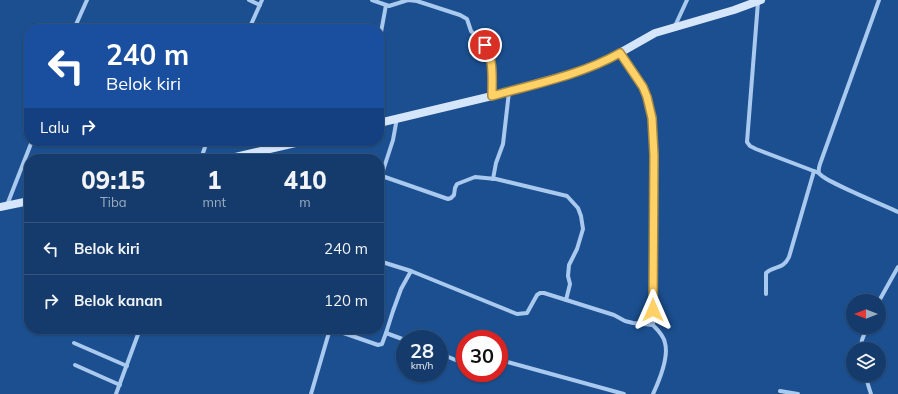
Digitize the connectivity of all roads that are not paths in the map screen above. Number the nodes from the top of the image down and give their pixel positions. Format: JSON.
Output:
{"nodes":[{"id":1,"x":87,"y":0,"type":"edge"},
{"id":2,"x":249,"y":0,"type":"edge"},
{"id":3,"x":262,"y":0,"type":"edge"},
{"id":4,"x":372,"y":0,"type":"edge"},
{"id":5,"x":687,"y":0,"type":"edge"},
{"id":6,"x":879,"y":0,"type":"edge"},
{"id":7,"x":759,"y":1,"type":"edge"},
{"id":8,"x":397,"y":2,"type":"edge"},
{"id":9,"x":260,"y":5,"type":"junction"},
{"id":10,"x":386,"y":5,"type":"junction"},
{"id":11,"x":76,"y":24,"type":"edge"},
{"id":12,"x":251,"y":24,"type":"edge"},
{"id":13,"x":382,"y":24,"type":"edge"},
{"id":14,"x":675,"y":27,"type":"junction"},
{"id":15,"x":620,"y":53,"type":"junction"},
{"id":16,"x":509,"y":91,"type":"junction"},
{"id":17,"x":492,"y":96,"type":"junction"},
{"id":18,"x":397,"y":118,"type":"junction"},
{"id":19,"x":384,"y":122,"type":"edge"},
{"id":20,"x":283,"y":146,"type":"edge"},
{"id":21,"x":248,"y":154,"type":"edge"},
{"id":22,"x":24,"y":160,"type":"edge"},
{"id":23,"x":384,"y":169,"type":"edge"},
{"id":24,"x":814,"y":171,"type":"junction"},
{"id":25,"x":819,"y":173,"type":"junction"},
{"id":26,"x":384,"y":177,"type":"edge"},
{"id":27,"x":493,"y":179,"type":"junction"},
{"id":28,"x":24,"y":203,"type":"edge"},
{"id":29,"x":4,"y":206,"type":"edge"},
{"id":30,"x":898,"y":212,"type":"edge"},
{"id":31,"x":384,"y":263,"type":"edge"},
{"id":32,"x":898,"y":267,"type":"edge"},
{"id":33,"x":412,"y":271,"type":"junction"},
{"id":34,"x":766,"y":294,"type":"dead end"},
{"id":35,"x":883,"y":294,"type":"edge"},
{"id":36,"x":566,"y":300,"type":"junction"},
{"id":37,"x":653,"y":325,"type":"junction"},
{"id":38,"x":386,"y":333,"type":"junction"},
{"id":39,"x":138,"y":334,"type":"edge"},
{"id":40,"x":329,"y":334,"type":"edge"},
{"id":41,"x":346,"y":334,"type":"edge"},
{"id":42,"x":396,"y":337,"type":"edge"},
{"id":43,"x":74,"y":343,"type":"dead end"},
{"id":44,"x":508,"y":362,"type":"edge"},
{"id":45,"x":75,"y":365,"type":"dead end"},
{"id":46,"x":127,"y":366,"type":"junction"},
{"id":47,"x":867,"y":382,"type":"edge"},
{"id":48,"x":120,"y":385,"type":"junction"},
{"id":49,"x":780,"y":391,"type":"dead end"},
{"id":50,"x":116,"y":394,"type":"edge"},
{"id":51,"x":311,"y":394,"type":"edge"},
{"id":52,"x":624,"y":394,"type":"edge"},
{"id":53,"x":653,"y":394,"type":"edge"},
{"id":54,"x":798,"y":394,"type":"edge"},
{"id":55,"x":871,"y":394,"type":"edge"}],
"edges":[{"from":1,"to":11,"type":"street"},
{"from":2,"to":9,"type":"street"},
{"from":3,"to":9,"type":"street"},
{"from":4,"to":10,"type":"street"},
{"from":5,"to":14,"type":"street"},
{"from":6,"to":25,"type":"street"},
{"from":7,"to":14,"type":"main road"},
{"from":7,"to":24,"type":"street"},
{"from":8,"to":10,"type":"street"},
{"from":8,"to":17,"type":"street"},
{"from":9,"to":12,"type":"street"},
{"from":10,"to":13,"type":"street"},
{"from":14,"to":15,"type":"main road"},
{"from":15,"to":16,"type":"main road"},
{"from":15,"to":37,"type":"street"},
{"from":16,"to":17,"type":"main road"},
{"from":16,"to":27,"type":"street"},
{"from":17,"to":18,"type":"main road"},
{"from":18,"to":19,"type":"main road"},
{"from":18,"to":23,"type":"street"},
{"from":20,"to":21,"type":"main road"},
{"from":22,"to":29,"type":"street"},
{"from":24,"to":25,"type":"street"},
{"from":24,"to":34,"type":"street"},
{"from":25,"to":30,"type":"street"},
{"from":26,"to":27,"type":"street"},
{"from":27,"to":36,"type":"street"},
{"from":28,"to":29,"type":"main road"},
{"from":31,"to":33,"type":"street"},
{"from":32,"to":35,"type":"street"},
{"from":33,"to":36,"type":"street"},
{"from":33,"to":38,"type":"street"},
{"from":36,"to":37,"type":"street"},
{"from":37,"to":53,"type":"street"},
{"from":38,"to":41,"type":"street"},
{"from":38,"to":42,"type":"street"},
{"from":39,"to":46,"type":"street"},
{"from":40,"to":51,"type":"street"},
{"from":43,"to":46,"type":"street"},
{"from":44,"to":52,"type":"street"},
{"from":45,"to":48,"type":"street"},
{"from":46,"to":48,"type":"street"},
{"from":47,"to":55,"type":"street"},
{"from":48,"to":50,"type":"street"},
{"from":49,"to":54,"type":"street"}]}
